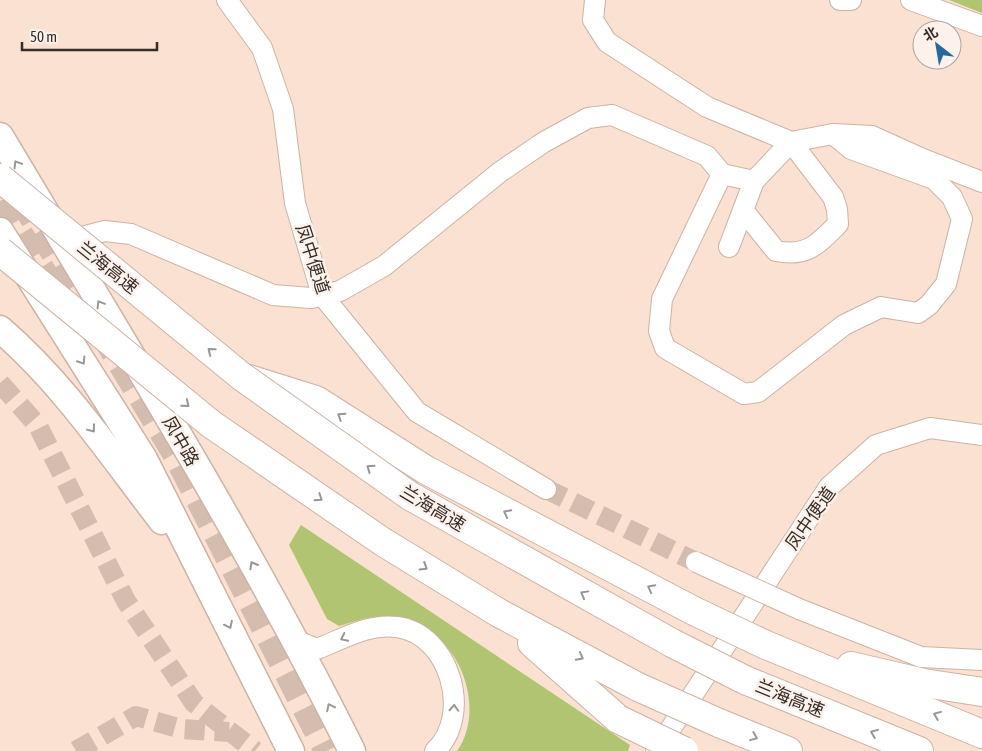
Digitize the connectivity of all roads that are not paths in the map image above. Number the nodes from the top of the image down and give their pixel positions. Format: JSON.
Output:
{"nodes":[{"id":1,"x":227,"y":0,"type":"edge"},
{"id":2,"x":595,"y":0,"type":"edge"},
{"id":3,"x":840,"y":0,"type":"edge"},
{"id":4,"x":851,"y":0,"type":"edge"},
{"id":5,"x":911,"y":0,"type":"edge"},
{"id":6,"x":982,"y":26,"type":"edge"},
{"id":7,"x":833,"y":134,"type":"junction"},
{"id":8,"x":0,"y":136,"type":"edge"},
{"id":9,"x":791,"y":142,"type":"junction"},
{"id":10,"x":722,"y":174,"type":"junction"},
{"id":11,"x":0,"y":178,"type":"edge"},
{"id":12,"x":754,"y":181,"type":"junction"},
{"id":13,"x":982,"y":182,"type":"edge"},
{"id":14,"x":743,"y":210,"type":"junction"},
{"id":15,"x":0,"y":231,"type":"edge"},
{"id":16,"x":63,"y":242,"type":"junction"},
{"id":17,"x":729,"y":247,"type":"dead end"},
{"id":18,"x":0,"y":251,"type":"edge"},
{"id":19,"x":322,"y":295,"type":"junction"},
{"id":20,"x":0,"y":329,"type":"edge"},
{"id":21,"x":241,"y":376,"type":"junction"},
{"id":22,"x":982,"y":435,"type":"edge"},
{"id":23,"x":546,"y":489,"type":"tunnel mouth"},
{"id":24,"x":696,"y":562,"type":"tunnel mouth"},
{"id":25,"x":206,"y":580,"type":"junction"},
{"id":26,"x":499,"y":613,"type":"junction"},
{"id":27,"x":297,"y":641,"type":"junction"},
{"id":28,"x":766,"y":645,"type":"junction"},
{"id":29,"x":982,"y":660,"type":"edge"},
{"id":30,"x":982,"y":692,"type":"edge"},
{"id":31,"x":982,"y":734,"type":"edge"},
{"id":32,"x":291,"y":751,"type":"edge"},
{"id":33,"x":352,"y":751,"type":"edge"},
{"id":34,"x":434,"y":751,"type":"edge"},
{"id":35,"x":656,"y":751,"type":"edge"},
{"id":36,"x":684,"y":751,"type":"edge"},
{"id":37,"x":788,"y":751,"type":"edge"},
{"id":38,"x":919,"y":751,"type":"edge"}],
"edges":[{"from":1,"to":19,"type":"street","name":"凤中便道"},
{"from":2,"to":9,"type":"street"},
{"from":3,"to":4,"type":"street"},
{"from":5,"to":6,"type":"street"},
{"from":7,"to":9,"type":"street"},
{"from":7,"to":10,"type":"street"},
{"from":7,"to":13,"type":"street"},
{"from":16,"to":8,"type":"main road","name":"凤中路","one_way":true},
{"from":9,"to":12,"type":"street"},
{"from":9,"to":14,"type":"street"},
{"from":10,"to":12,"type":"street"},
{"from":10,"to":19,"type":"street"},
{"from":21,"to":11,"type":"highway","name":"兰海高速","one_way":true,"bridge":true},
{"from":12,"to":14,"type":"street"},
{"from":14,"to":17,"type":"street"},
{"from":15,"to":25,"type":"main road","one_way":true},
{"from":16,"to":19,"type":"street"},
{"from":27,"to":16,"type":"main road","name":"凤中路","one_way":true},
{"from":18,"to":26,"type":"highway","one_way":true,"bridge":true},
{"from":19,"to":23,"type":"street","name":"凤中便道"},
{"from":20,"to":25,"type":"main road","one_way":true},
{"from":28,"to":21,"type":"highway","one_way":true,"bridge":true},
{"from":38,"to":21,"type":"highway","name":"兰海高速","one_way":true,"bridge":true},
{"from":22,"to":35,"type":"street","name":"凤中便道"},
{"from":24,"to":29,"type":"street","bridge":true},
{"from":25,"to":32,"type":"main road","one_way":true},
{"from":26,"to":36,"type":"highway","bridge":true},
{"from":26,"to":37,"type":"highway","one_way":true,"bridge":true},
{"from":33,"to":27,"type":"main road","name":"凤中路","one_way":true},
{"from":34,"to":27,"type":"street","one_way":true},
{"from":28,"to":30,"type":"highway"},
{"from":31,"to":28,"type":"highway","one_way":true}]}
